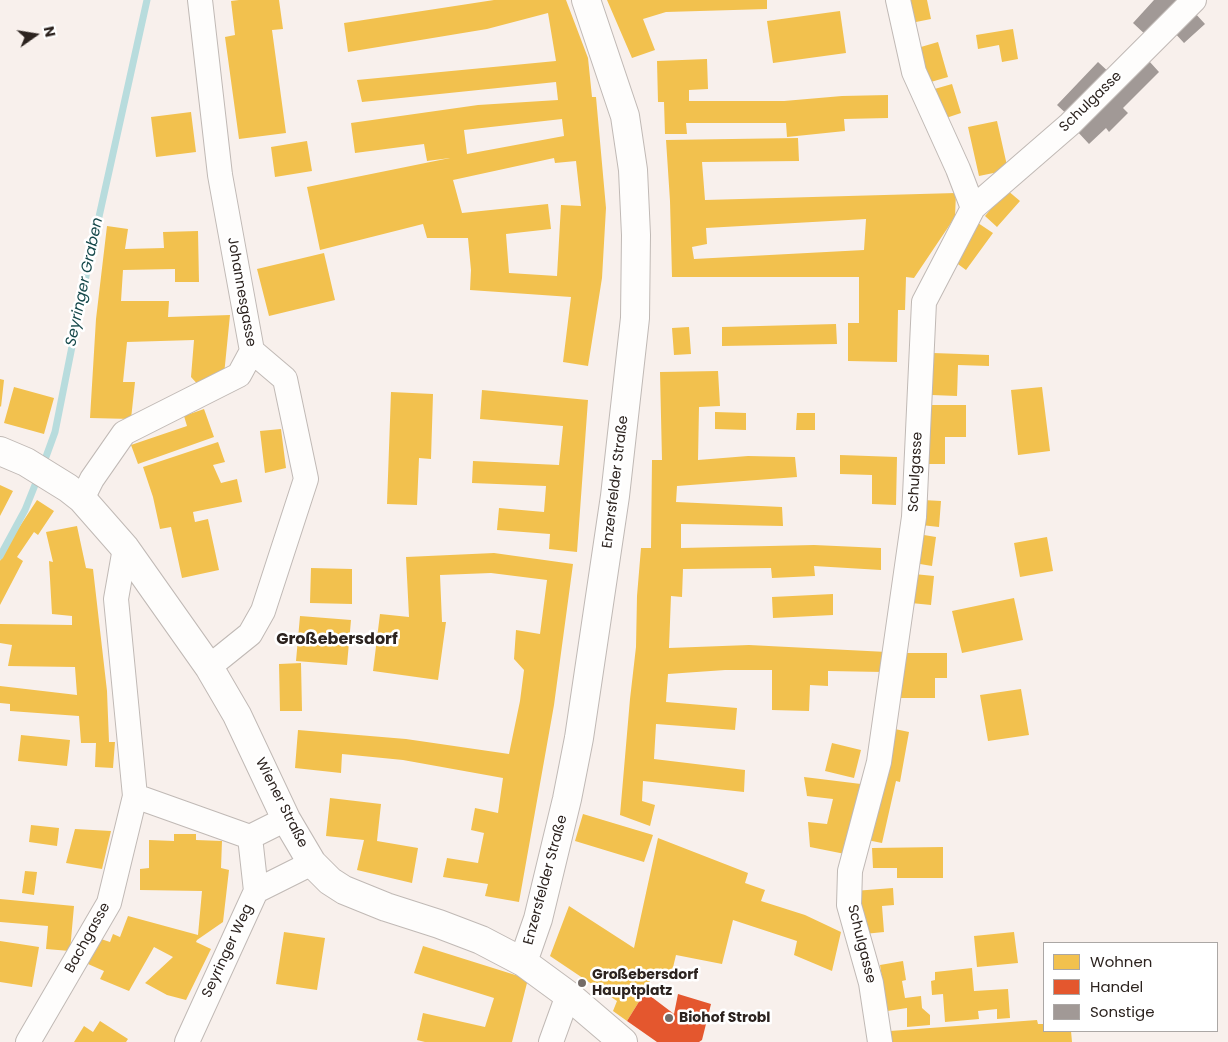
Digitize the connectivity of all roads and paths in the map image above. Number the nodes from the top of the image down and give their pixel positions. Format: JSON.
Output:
{"nodes":[{"id":1,"x":200,"y":0,"type":"edge"},
{"id":2,"x":586,"y":0,"type":"edge"},
{"id":3,"x":898,"y":0,"type":"edge"},
{"id":4,"x":1194,"y":0,"type":"edge"},
{"id":5,"x":973,"y":208,"type":"junction"},
{"id":6,"x":252,"y":351,"type":"junction"},
{"id":7,"x":0,"y":451,"type":"edge"},
{"id":8,"x":75,"y":494,"type":"junction"},
{"id":9,"x":125,"y":548,"type":"junction"},
{"id":10,"x":209,"y":667,"type":"junction"},
{"id":11,"x":135,"y":796,"type":"junction"},
{"id":12,"x":286,"y":818,"type":"junction"},
{"id":13,"x":250,"y":837,"type":"junction"},
{"id":14,"x":312,"y":862,"type":"junction"},
{"id":15,"x":256,"y":891,"type":"junction"},
{"id":16,"x":523,"y":962,"type":"junction"},
{"id":17,"x":568,"y":995,"type":"junction"},
{"id":18,"x":28,"y":1042,"type":"edge"},
{"id":19,"x":187,"y":1042,"type":"edge"},
{"id":20,"x":551,"y":1042,"type":"edge"},
{"id":21,"x":623,"y":1042,"type":"edge"},
{"id":22,"x":880,"y":1042,"type":"edge"}],
"edges":[{"from":1,"to":6,"type":"street","name":"Johannesgasse"},
{"from":2,"to":16,"type":"street","name":"Enzersfelder Straße"},
{"from":3,"to":5,"type":"street"},
{"from":4,"to":5,"type":"street","name":"Schulgasse"},
{"from":5,"to":22,"type":"street","name":"Schulgasse"},
{"from":6,"to":8,"type":"street","name":"Johannesgasse"},
{"from":6,"to":10,"type":"street"},
{"from":7,"to":8,"type":"street","name":"Wiener Straße"},
{"from":8,"to":9,"type":"street","name":"Wiener Straße"},
{"from":9,"to":10,"type":"street","name":"Wiener Straße"},
{"from":9,"to":11,"type":"street"},
{"from":10,"to":12,"type":"street","name":"Wiener Straße"},
{"from":11,"to":13,"type":"street"},
{"from":11,"to":18,"type":"street","name":"Bachgasse"},
{"from":12,"to":13,"type":"street"},
{"from":12,"to":14,"type":"street","name":"Wiener Straße"},
{"from":13,"to":15,"type":"street"},
{"from":14,"to":15,"type":"street","name":"Seyringer Weg"},
{"from":14,"to":16,"type":"street","name":"Wiener Straße"},
{"from":15,"to":19,"type":"street","name":"Seyringer Weg"},
{"from":16,"to":17,"type":"street","name":"Wiener Straße"},
{"from":17,"to":20,"type":"street"},
{"from":17,"to":21,"type":"street","name":"Wiener Straße"}]}
